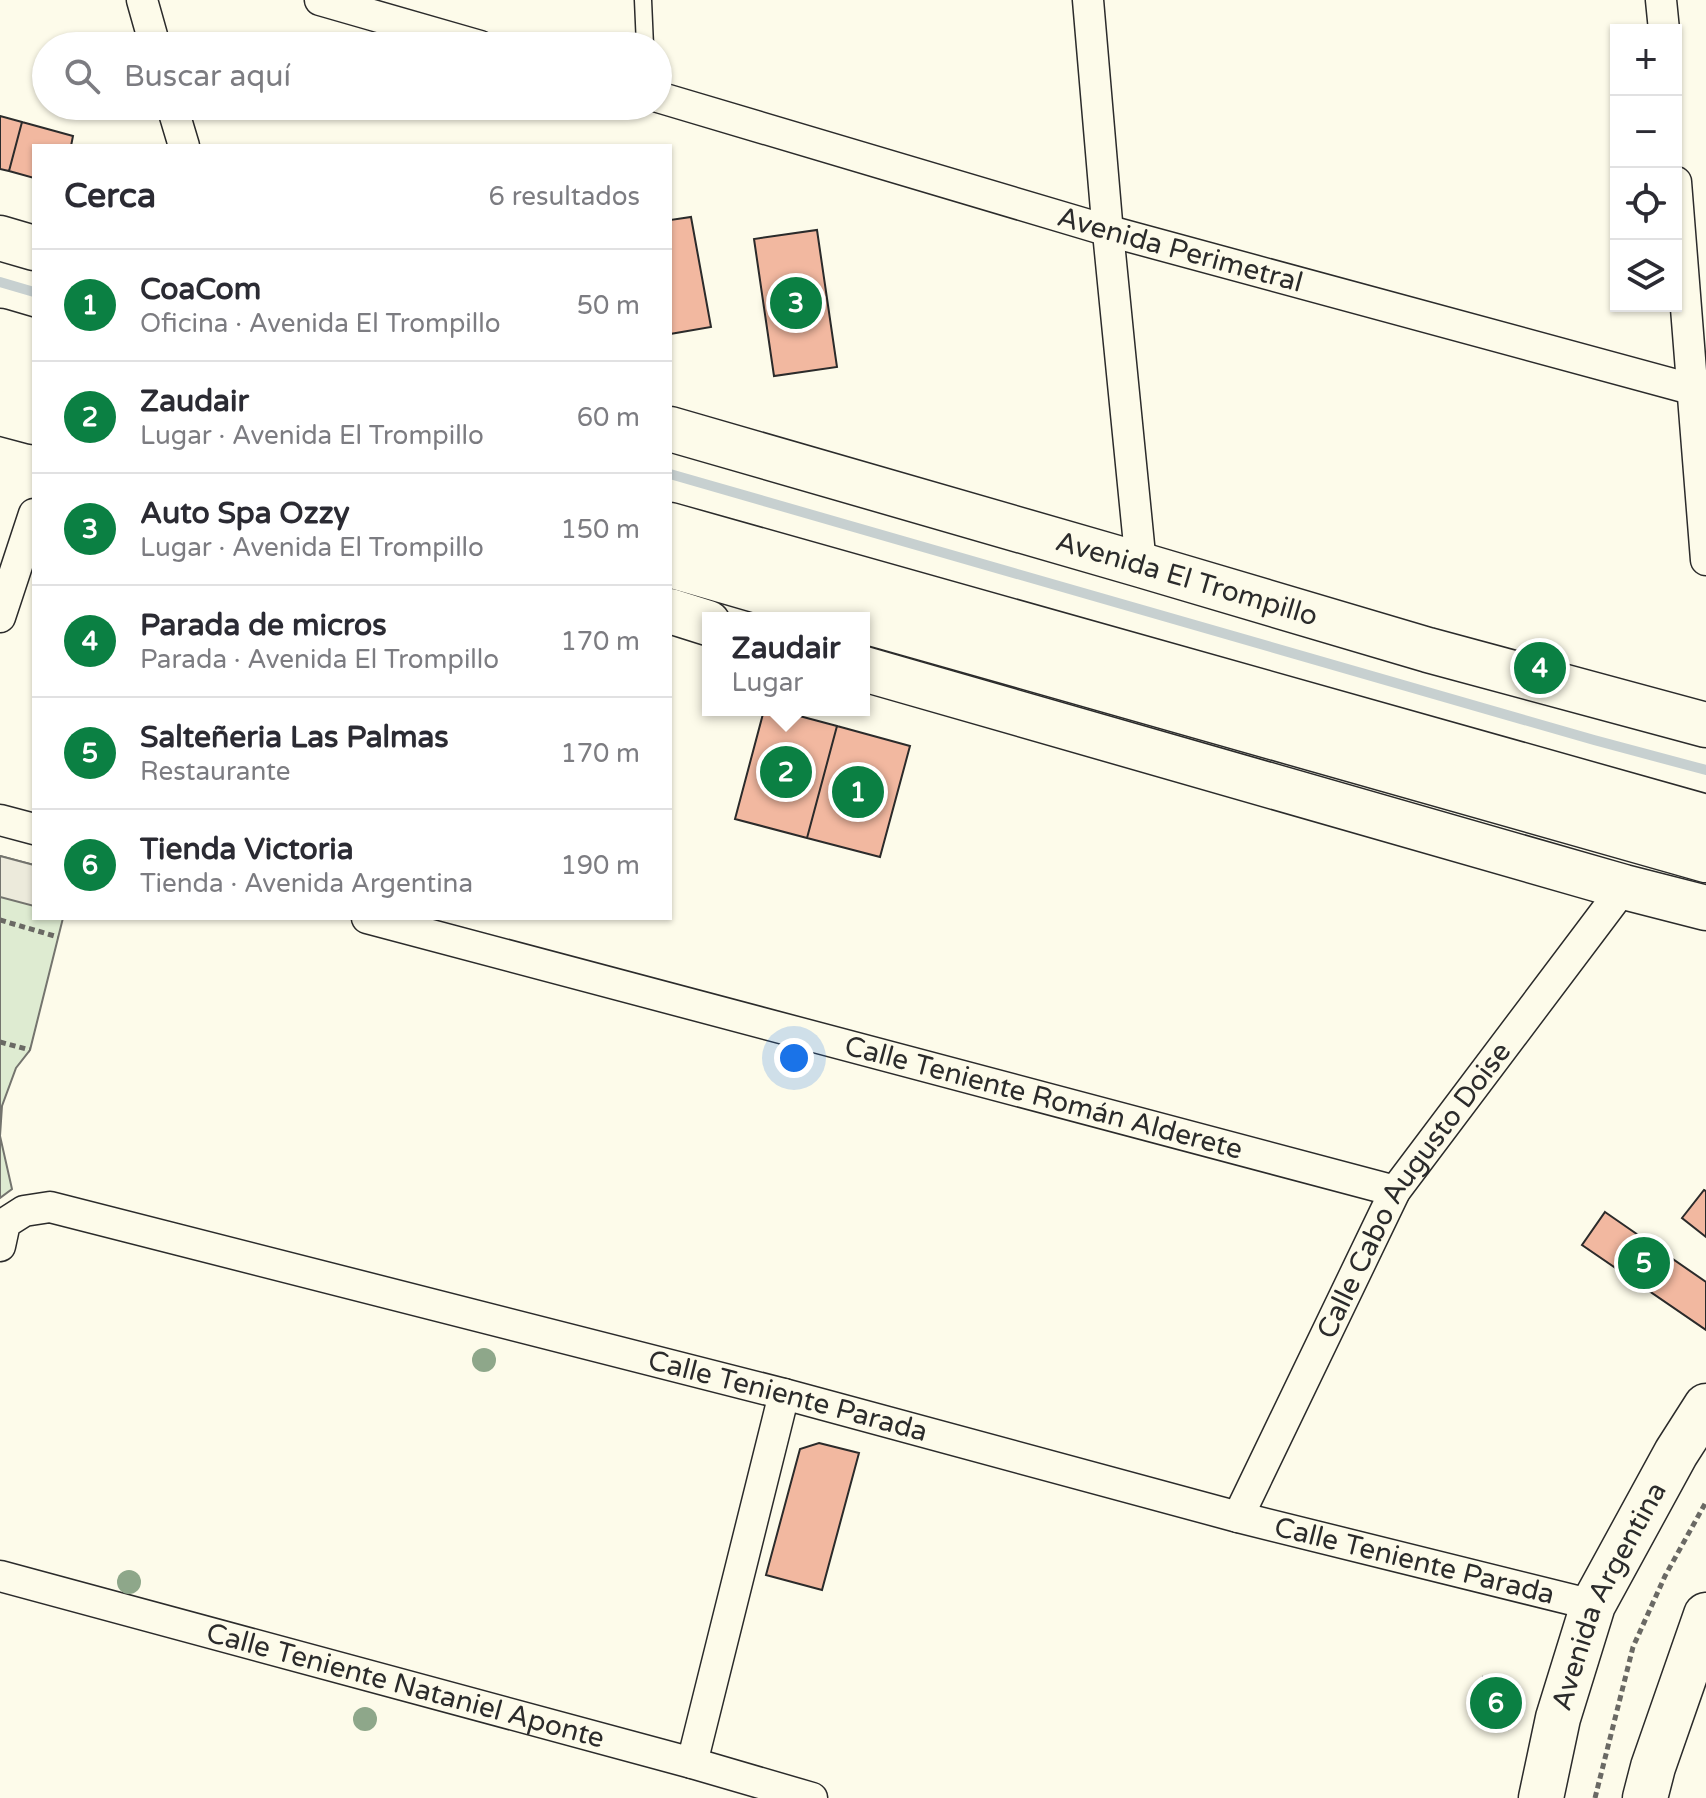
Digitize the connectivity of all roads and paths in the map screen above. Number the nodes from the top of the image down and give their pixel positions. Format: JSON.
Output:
{"nodes":[{"id":1,"x":142,"y":0,"type":"edge"},
{"id":2,"x":320,"y":0,"type":"edge"},
{"id":3,"x":643,"y":0,"type":"edge"},
{"id":4,"x":1088,"y":0,"type":"edge"},
{"id":5,"x":1661,"y":0,"type":"edge"},
{"id":6,"x":1663,"y":24,"type":"edge"},
{"id":7,"x":151,"y":32,"type":"edge"},
{"id":8,"x":431,"y":32,"type":"edge"},
{"id":9,"x":644,"y":32,"type":"edge"},
{"id":10,"x":672,"y":101,"type":"edge"},
{"id":11,"x":176,"y":120,"type":"edge"},
{"id":12,"x":183,"y":144,"type":"edge"},
{"id":13,"x":1109,"y":231,"type":"junction"},
{"id":14,"x":1682,"y":237,"type":"edge"},
{"id":15,"x":0,"y":238,"type":"edge"},
{"id":16,"x":32,"y":247,"type":"edge"},
{"id":17,"x":0,"y":331,"type":"edge"},
{"id":18,"x":32,"y":340,"type":"edge"},
{"id":19,"x":0,"y":369,"type":"edge"},
{"id":20,"x":32,"y":378,"type":"edge"},
{"id":21,"x":1699,"y":392,"type":"edge"},
{"id":22,"x":0,"y":413,"type":"edge"},
{"id":23,"x":32,"y":421,"type":"edge"},
{"id":24,"x":672,"y":430,"type":"edge"},
{"id":25,"x":32,"y":520,"type":"edge"},
{"id":26,"x":672,"y":526,"type":"edge"},
{"id":27,"x":1706,"y":560,"type":"edge"},
{"id":28,"x":1141,"y":565,"type":"junction"},
{"id":29,"x":672,"y":566,"type":"edge"},
{"id":30,"x":672,"y":612,"type":"edge"},
{"id":31,"x":832,"y":612,"type":"edge"},
{"id":32,"x":0,"y":617,"type":"edge"},
{"id":33,"x":702,"y":621,"type":"edge"},
{"id":34,"x":870,"y":623,"type":"edge"},
{"id":35,"x":941,"y":644,"type":"junction"},
{"id":36,"x":870,"y":671,"type":"edge"},
{"id":37,"x":926,"y":688,"type":"junction"},
{"id":38,"x":1706,"y":725,"type":"edge"},
{"id":39,"x":1706,"y":817,"type":"edge"},
{"id":40,"x":0,"y":820,"type":"edge"},
{"id":41,"x":32,"y":828,"type":"edge"},
{"id":42,"x":1706,"y":860,"type":"edge"},
{"id":43,"x":1624,"y":887,"type":"junction"},
{"id":44,"x":1706,"y":908,"type":"edge"},
{"id":45,"x":0,"y":920,"type":"edge"},
{"id":46,"x":375,"y":920,"type":"edge"},
{"id":47,"x":58,"y":937,"type":"dead end"},
{"id":48,"x":0,"y":1042,"type":"edge"},
{"id":49,"x":30,"y":1050,"type":"dead end"},
{"id":50,"x":1395,"y":1191,"type":"junction"},
{"id":51,"x":0,"y":1246,"type":"edge"},
{"id":52,"x":784,"y":1394,"type":"junction"},
{"id":53,"x":1706,"y":1406,"type":"edge"},
{"id":54,"x":1706,"y":1502,"type":"edge"},
{"id":55,"x":1238,"y":1517,"type":"junction"},
{"id":56,"x":0,"y":1576,"type":"edge"},
{"id":57,"x":1593,"y":1605,"type":"junction"},
{"id":58,"x":1706,"y":1615,"type":"edge"},
{"id":59,"x":692,"y":1763,"type":"junction"},
{"id":60,"x":812,"y":1798,"type":"edge"},
{"id":61,"x":1541,"y":1798,"type":"edge"},
{"id":62,"x":1595,"y":1798,"type":"edge"},
{"id":63,"x":1645,"y":1798,"type":"edge"}],
"edges":[{"from":1,"to":7,"type":"street"},
{"from":2,"to":8,"type":"street"},
{"from":3,"to":9,"type":"lane"},
{"from":4,"to":13,"type":"street"},
{"from":5,"to":6,"type":"street"},
{"from":10,"to":13,"type":"street","name":"Avenida Perimetral"},
{"from":11,"to":12,"type":"street"},
{"from":13,"to":21,"type":"street","name":"Avenida Perimetral"},
{"from":13,"to":28,"type":"street"},
{"from":14,"to":21,"type":"street"},
{"from":15,"to":16,"type":"main road"},
{"from":17,"to":18,"type":"main road"},
{"from":19,"to":20,"type":"main road"},
{"from":21,"to":27,"type":"street"},
{"from":22,"to":23,"type":"main road"},
{"from":24,"to":28,"type":"main road","name":"Avenida El Trompillo"},
{"from":25,"to":32,"type":"street"},
{"from":26,"to":39,"type":"main road"},
{"from":28,"to":38,"type":"main road","name":"Avenida El Trompillo"},
{"from":29,"to":31,"type":"main road"},
{"from":30,"to":33,"type":"main road"},
{"from":34,"to":35,"type":"main road"},
{"from":35,"to":37,"type":"main road"},
{"from":35,"to":42,"type":"main road"},
{"from":36,"to":37,"type":"main road"},
{"from":37,"to":43,"type":"main road"},
{"from":40,"to":41,"type":"street"},
{"from":43,"to":44,"type":"main road"},
{"from":43,"to":50,"type":"street","name":"Calle Cabo Augusto Doise"},
{"from":45,"to":47,"type":"path"},
{"from":46,"to":50,"type":"street","name":"Calle Teniente Román Alderete"},
{"from":48,"to":49,"type":"path"},
{"from":50,"to":55,"type":"street","name":"Calle Cabo Augusto Doise"},
{"from":51,"to":52,"type":"street","name":"Calle Teniente Parada"},
{"from":52,"to":55,"type":"street","name":"Calle Teniente Parada"},
{"from":52,"to":59,"type":"street"},
{"from":53,"to":57,"type":"main road","name":"Avenida Argentina"},
{"from":54,"to":62,"type":"path"},
{"from":55,"to":57,"type":"street","name":"Calle Teniente Parada"},
{"from":56,"to":59,"type":"street","name":"Calle Teniente Nataniel Aponte"},
{"from":57,"to":61,"type":"main road","name":"Avenida Argentina"},
{"from":58,"to":63,"type":"main road"},
{"from":59,"to":60,"type":"street","name":"Calle Teniente Nataniel Aponte"}]}
